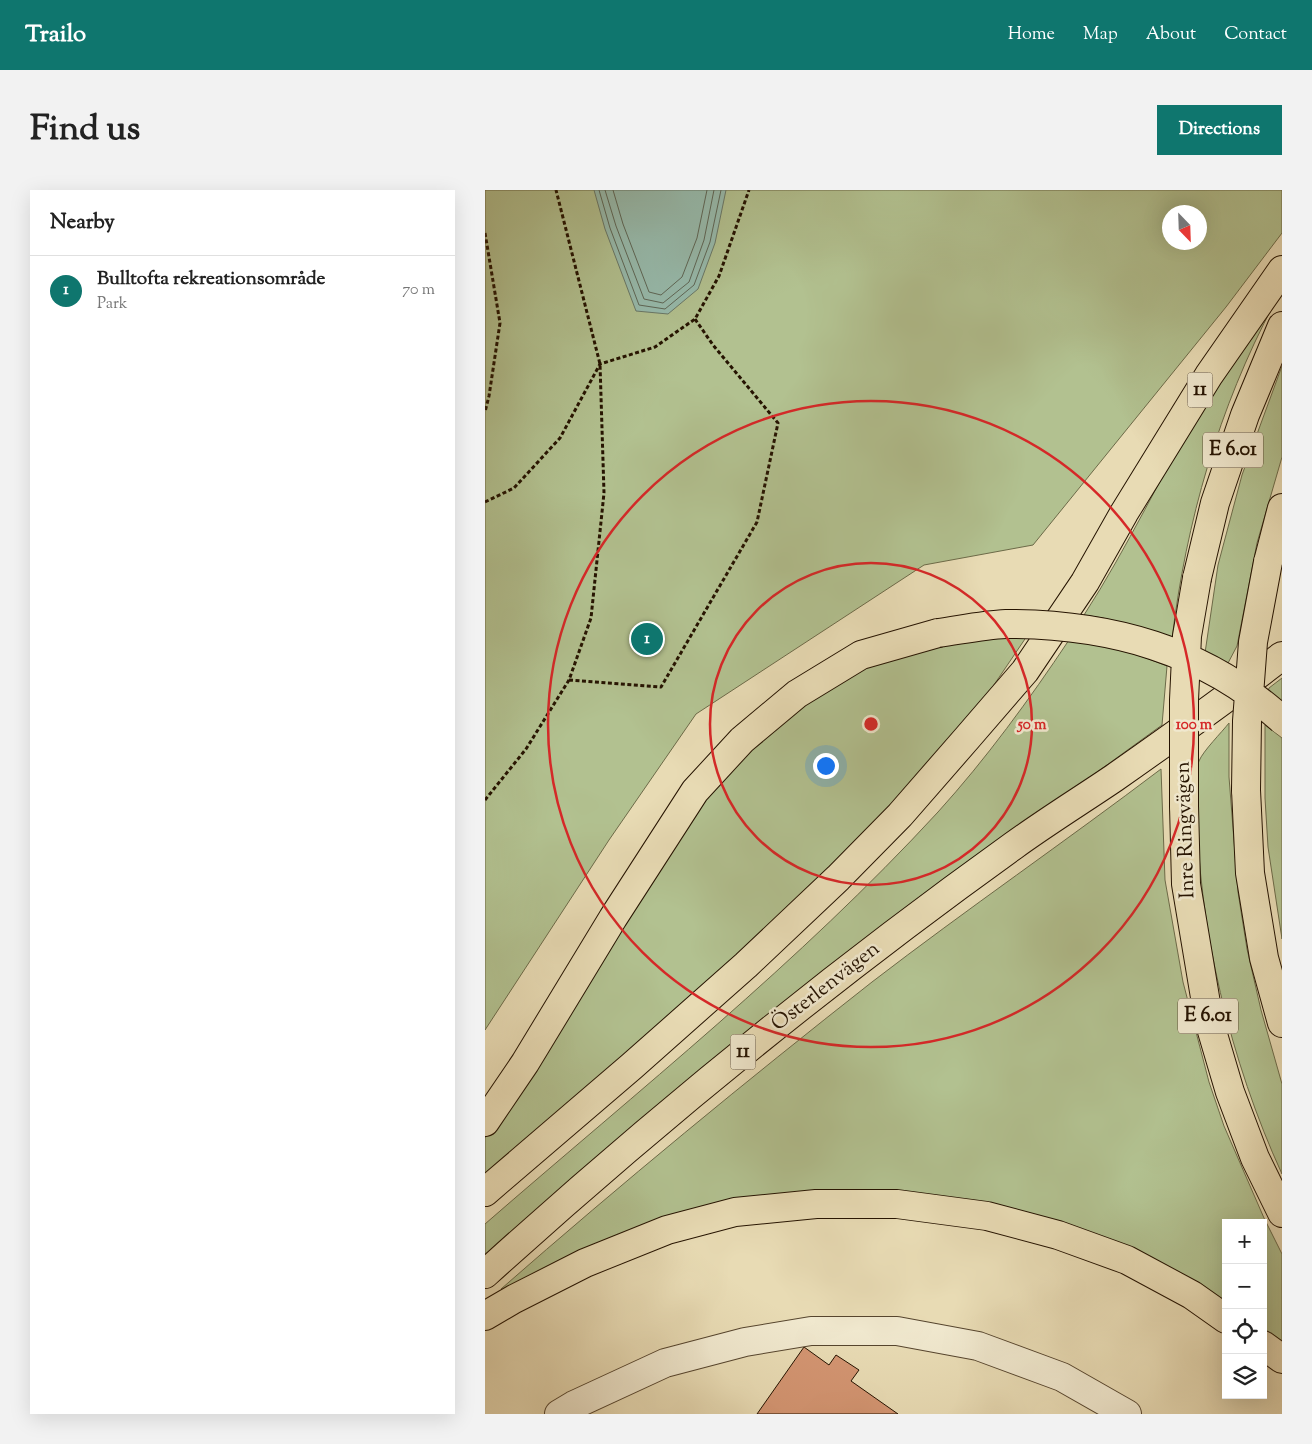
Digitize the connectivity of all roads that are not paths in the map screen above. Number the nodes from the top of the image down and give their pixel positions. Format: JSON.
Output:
{"nodes":[{"id":1,"x":1282,"y":270,"type":"edge"},
{"id":2,"x":1282,"y":326,"type":"edge"},
{"id":3,"x":1282,"y":508,"type":"edge"},
{"id":4,"x":1282,"y":656,"type":"edge"},
{"id":5,"x":1282,"y":720,"type":"edge"},
{"id":6,"x":1282,"y":1023,"type":"edge"},
{"id":7,"x":485,"y":1122,"type":"edge"},
{"id":8,"x":485,"y":1192,"type":"edge"},
{"id":9,"x":1282,"y":1213,"type":"edge"},
{"id":10,"x":485,"y":1274,"type":"edge"},
{"id":11,"x":485,"y":1316,"type":"edge"},
{"id":12,"x":1222,"y":1316,"type":"edge"},
{"id":13,"x":1267,"y":1348,"type":"edge"},
{"id":14,"x":1282,"y":1359,"type":"edge"},
{"id":15,"x":559,"y":1414,"type":"edge"},
{"id":16,"x":1127,"y":1414,"type":"edge"}],
"edges":[{"from":1,"to":8,"type":"highway","number":"11"},
{"from":2,"to":9,"type":"highway","name":"Inre Ringvägen","number":"E 6.01","bridge":true},
{"from":3,"to":6,"type":"highway","bridge":true},
{"from":4,"to":10,"type":"highway","name":"Österlenvägen","number":"11"},
{"from":5,"to":7,"type":"highway","bridge":true},
{"from":11,"to":12,"type":"highway"},
{"from":13,"to":14,"type":"highway"},
{"from":15,"to":16,"type":"lane"}]}
